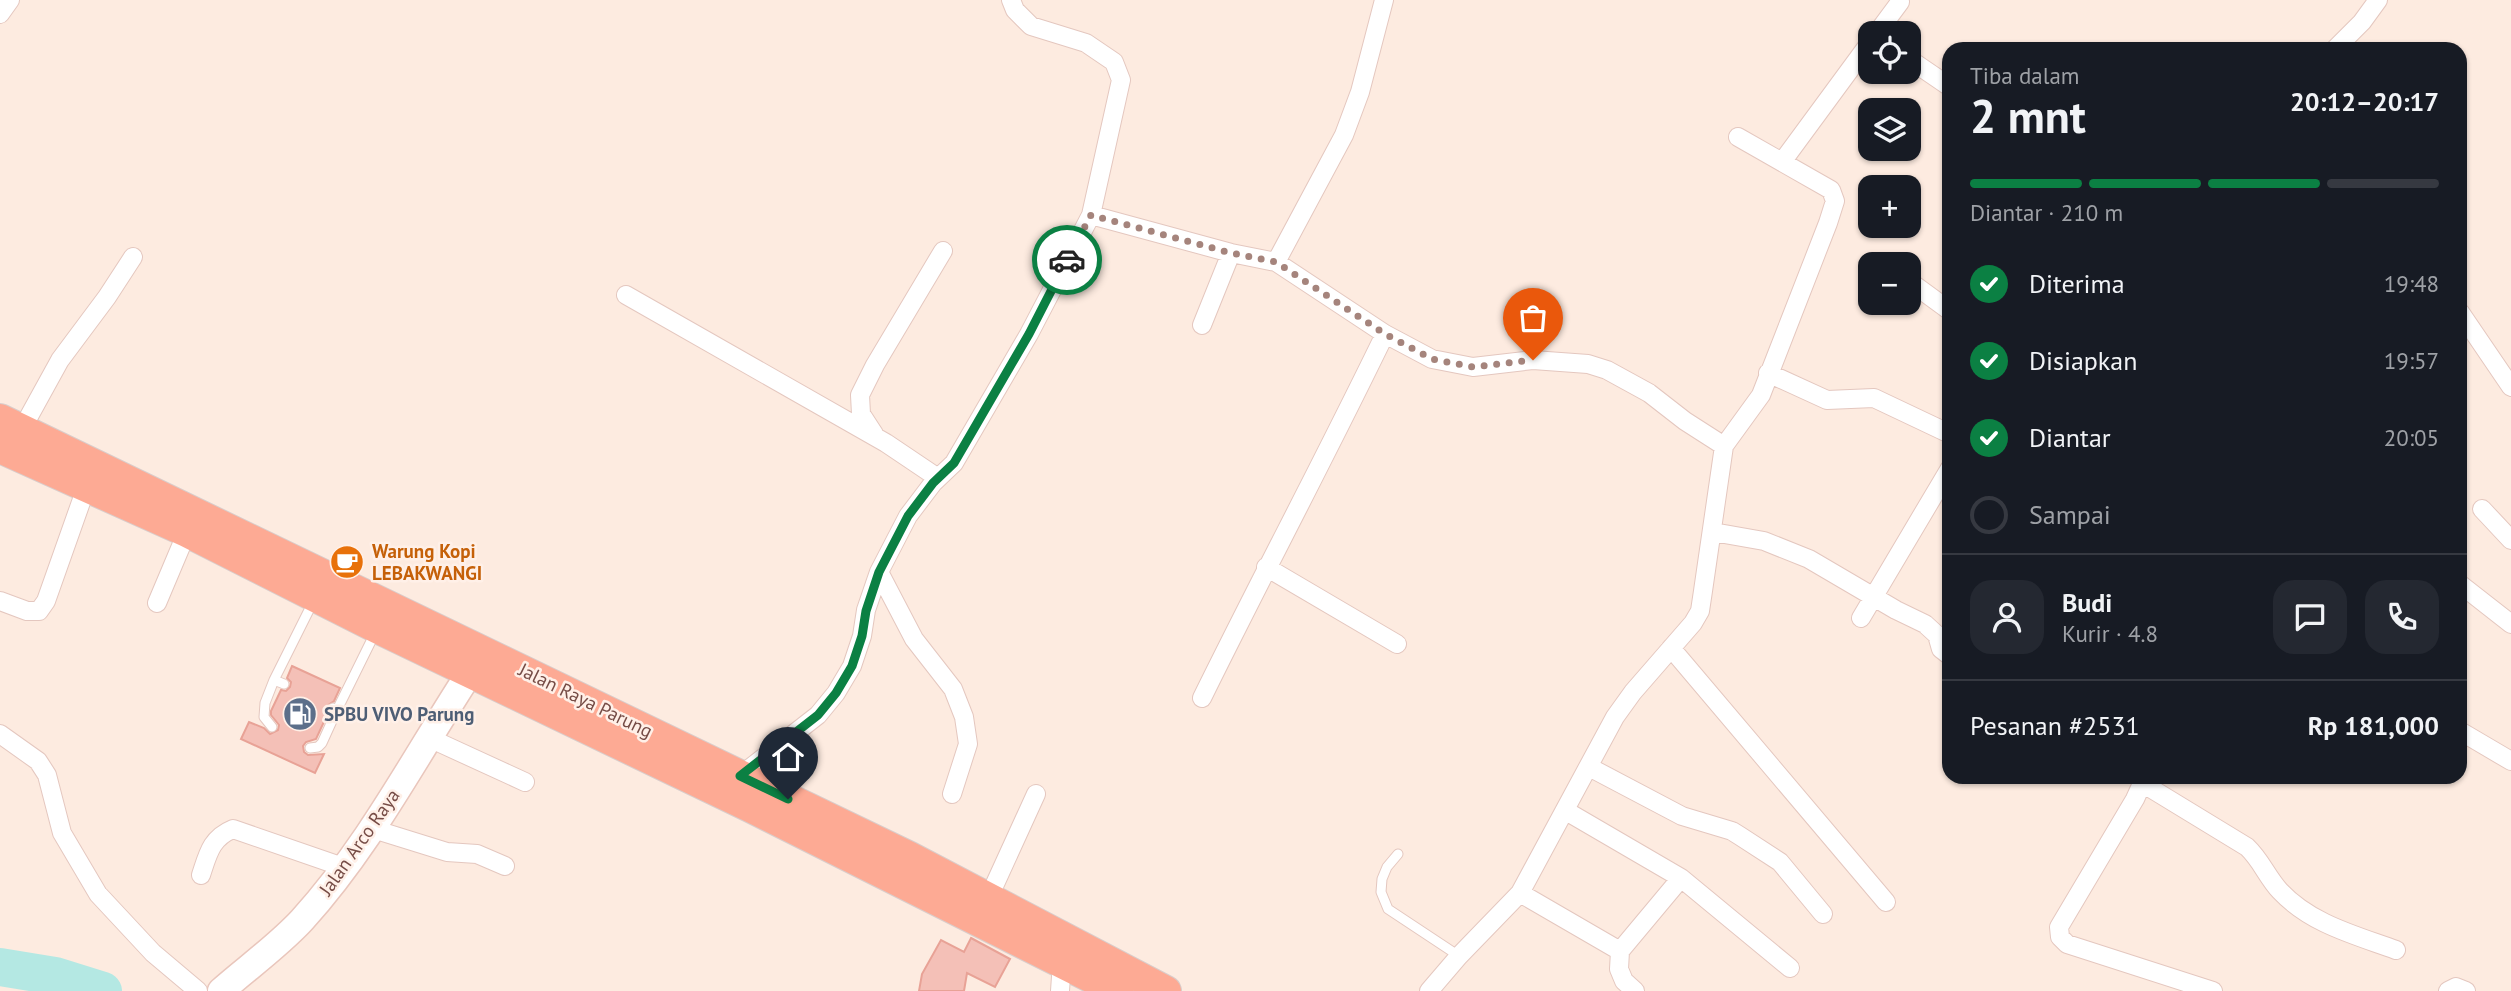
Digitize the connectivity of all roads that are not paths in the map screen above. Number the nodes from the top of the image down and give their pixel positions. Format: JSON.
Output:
{"nodes":[{"id":1,"x":9,"y":0,"type":"edge"},
{"id":2,"x":1011,"y":0,"type":"edge"},
{"id":3,"x":1384,"y":0,"type":"edge"},
{"id":4,"x":2378,"y":0,"type":"edge"},
{"id":5,"x":1900,"y":2,"type":"dead end"},
{"id":6,"x":0,"y":15,"type":"edge"},
{"id":7,"x":1886,"y":21,"type":"edge"},
{"id":8,"x":2342,"y":42,"type":"edge"},
{"id":9,"x":1858,"y":59,"type":"edge"},
{"id":10,"x":1921,"y":67,"type":"edge"},
{"id":11,"x":1942,"y":82,"type":"edge"},
{"id":12,"x":1738,"y":138,"type":"dead end"},
{"id":13,"x":1782,"y":162,"type":"junction"},
{"id":14,"x":1091,"y":215,"type":"junction"},
{"id":15,"x":943,"y":251,"type":"dead end"},
{"id":16,"x":1231,"y":253,"type":"junction"},
{"id":17,"x":133,"y":257,"type":"dead end"},
{"id":18,"x":1276,"y":262,"type":"junction"},
{"id":19,"x":1921,"y":290,"type":"edge"},
{"id":20,"x":625,"y":295,"type":"dead end"},
{"id":21,"x":1942,"y":305,"type":"edge"},
{"id":22,"x":2467,"y":322,"type":"edge"},
{"id":23,"x":1202,"y":325,"type":"dead end"},
{"id":24,"x":1385,"y":334,"type":"junction"},
{"id":25,"x":1768,"y":373,"type":"junction"},
{"id":26,"x":2511,"y":387,"type":"edge"},
{"id":27,"x":1942,"y":430,"type":"edge"},
{"id":28,"x":7,"y":432,"type":"edge"},
{"id":29,"x":876,"y":437,"type":"junction"},
{"id":30,"x":1724,"y":446,"type":"junction"},
{"id":31,"x":938,"y":478,"type":"junction"},
{"id":32,"x":1942,"y":481,"type":"edge"},
{"id":33,"x":86,"y":488,"type":"junction"},
{"id":34,"x":2482,"y":509,"type":"dead end"},
{"id":35,"x":187,"y":532,"type":"junction"},
{"id":36,"x":1713,"y":532,"type":"junction"},
{"id":37,"x":2511,"y":540,"type":"edge"},
{"id":38,"x":1266,"y":567,"type":"junction"},
{"id":39,"x":879,"y":572,"type":"junction"},
{"id":40,"x":2467,"y":589,"type":"edge"},
{"id":41,"x":1873,"y":595,"type":"junction"},
{"id":42,"x":316,"y":597,"type":"junction"},
{"id":43,"x":0,"y":601,"type":"edge"},
{"id":44,"x":157,"y":603,"type":"dead end"},
{"id":45,"x":1861,"y":618,"type":"dead end"},
{"id":46,"x":2511,"y":624,"type":"edge"},
{"id":47,"x":377,"y":628,"type":"junction"},
{"id":48,"x":1396,"y":644,"type":"dead end"},
{"id":49,"x":1671,"y":648,"type":"junction"},
{"id":50,"x":1942,"y":650,"type":"edge"},
{"id":51,"x":471,"y":671,"type":"junction"},
{"id":52,"x":1202,"y":698,"type":"dead end"},
{"id":53,"x":272,"y":727,"type":"dead end"},
{"id":54,"x":0,"y":734,"type":"edge"},
{"id":55,"x":2467,"y":735,"type":"edge"},
{"id":56,"x":428,"y":737,"type":"junction"},
{"id":57,"x":310,"y":748,"type":"dead end"},
{"id":58,"x":2511,"y":761,"type":"edge"},
{"id":59,"x":1589,"y":767,"type":"junction"},
{"id":60,"x":740,"y":776,"type":"junction"},
{"id":61,"x":525,"y":782,"type":"dead end"},
{"id":62,"x":2141,"y":784,"type":"edge"},
{"id":63,"x":2149,"y":784,"type":"edge"},
{"id":64,"x":952,"y":794,"type":"dead end"},
{"id":65,"x":1036,"y":794,"type":"dead end"},
{"id":66,"x":1566,"y":811,"type":"junction"},
{"id":67,"x":373,"y":829,"type":"junction"},
{"id":68,"x":1398,"y":855,"type":"dead end"},
{"id":69,"x":505,"y":866,"type":"dead end"},
{"id":70,"x":343,"y":867,"type":"junction"},
{"id":71,"x":905,"y":869,"type":"junction"},
{"id":72,"x":201,"y":875,"type":"dead end"},
{"id":73,"x":1681,"y":878,"type":"junction"},
{"id":74,"x":1520,"y":893,"type":"junction"},
{"id":75,"x":989,"y":897,"type":"junction"},
{"id":76,"x":1886,"y":902,"type":"dead end"},
{"id":77,"x":1823,"y":914,"type":"dead end"},
{"id":78,"x":2396,"y":950,"type":"dead end"},
{"id":79,"x":1620,"y":951,"type":"junction"},
{"id":80,"x":1459,"y":956,"type":"junction"},
{"id":81,"x":1790,"y":968,"type":"dead end"},
{"id":82,"x":1061,"y":977,"type":"edge"},
{"id":83,"x":198,"y":991,"type":"edge"},
{"id":84,"x":221,"y":991,"type":"edge"},
{"id":85,"x":1118,"y":991,"type":"edge"},
{"id":86,"x":1166,"y":991,"type":"edge"},
{"id":87,"x":1429,"y":991,"type":"edge"},
{"id":88,"x":1635,"y":991,"type":"edge"},
{"id":89,"x":2213,"y":991,"type":"edge"},
{"id":90,"x":2448,"y":991,"type":"edge"},
{"id":91,"x":2466,"y":991,"type":"edge"}],
"edges":[{"from":1,"to":6,"type":"street"},
{"from":2,"to":14,"type":"street"},
{"from":3,"to":18,"type":"street"},
{"from":4,"to":8,"type":"street"},
{"from":5,"to":7,"type":"street"},
{"from":9,"to":13,"type":"street"},
{"from":10,"to":11,"type":"street"},
{"from":12,"to":13,"type":"street"},
{"from":13,"to":25,"type":"street"},
{"from":14,"to":16,"type":"street"},
{"from":14,"to":31,"type":"street"},
{"from":15,"to":29,"type":"street"},
{"from":16,"to":18,"type":"street"},
{"from":16,"to":23,"type":"street"},
{"from":17,"to":28,"type":"street"},
{"from":18,"to":24,"type":"street"},
{"from":19,"to":21,"type":"street"},
{"from":20,"to":29,"type":"street"},
{"from":22,"to":26,"type":"street"},
{"from":24,"to":30,"type":"street"},
{"from":24,"to":38,"type":"street"},
{"from":25,"to":27,"type":"street"},
{"from":25,"to":30,"type":"street"},
{"from":28,"to":33,"type":"highway","name":"Jalan Raya Parung"},
{"from":28,"to":60,"type":"highway","name":"Jalan Raya Parung"},
{"from":29,"to":31,"type":"street"},
{"from":30,"to":36,"type":"street"},
{"from":31,"to":39,"type":"street"},
{"from":32,"to":41,"type":"street"},
{"from":33,"to":35,"type":"highway","name":"Jalan Raya Parung"},
{"from":33,"to":43,"type":"street"},
{"from":34,"to":37,"type":"street"},
{"from":35,"to":42,"type":"highway","name":"Jalan Raya Parung"},
{"from":35,"to":44,"type":"street"},
{"from":36,"to":41,"type":"street"},
{"from":36,"to":49,"type":"street"},
{"from":38,"to":48,"type":"street"},
{"from":38,"to":52,"type":"street"},
{"from":39,"to":60,"type":"street"},
{"from":39,"to":64,"type":"street"},
{"from":40,"to":46,"type":"street"},
{"from":41,"to":45,"type":"street"},
{"from":41,"to":50,"type":"street"},
{"from":42,"to":47,"type":"highway","name":"Jalan Raya Parung"},
{"from":42,"to":53,"type":"lane"},
{"from":47,"to":51,"type":"highway","name":"Jalan Raya Parung"},
{"from":47,"to":57,"type":"lane"},
{"from":49,"to":59,"type":"street"},
{"from":49,"to":76,"type":"street"},
{"from":51,"to":56,"type":"main road","name":"Jalan Arco Raya"},
{"from":51,"to":71,"type":"highway","name":"Jalan Raya Parung"},
{"from":54,"to":83,"type":"street"},
{"from":55,"to":58,"type":"street"},
{"from":56,"to":61,"type":"street"},
{"from":56,"to":67,"type":"main road","name":"Jalan Arco Raya"},
{"from":59,"to":66,"type":"street"},
{"from":59,"to":77,"type":"street"},
{"from":60,"to":71,"type":"highway","name":"Jalan Raya Parung"},
{"from":62,"to":89,"type":"street"},
{"from":63,"to":78,"type":"street"},
{"from":65,"to":75,"type":"street"},
{"from":66,"to":73,"type":"street"},
{"from":66,"to":74,"type":"street"},
{"from":67,"to":69,"type":"street"},
{"from":67,"to":70,"type":"main road","name":"Jalan Arco Raya"},
{"from":68,"to":80,"type":"lane"},
{"from":70,"to":72,"type":"street"},
{"from":70,"to":84,"type":"main road","name":"Jalan Arco Raya"},
{"from":71,"to":75,"type":"highway","name":"Jalan Raya Parung"},
{"from":71,"to":82,"type":"highway","name":"Jalan Raya Parung"},
{"from":73,"to":79,"type":"street"},
{"from":73,"to":81,"type":"street"},
{"from":74,"to":79,"type":"street"},
{"from":74,"to":80,"type":"street"},
{"from":75,"to":86,"type":"highway","name":"Jalan Raya Parung"},
{"from":79,"to":88,"type":"street"},
{"from":80,"to":87,"type":"street"},
{"from":82,"to":85,"type":"highway","name":"Jalan Raya Parung"},
{"from":90,"to":91,"type":"street"}]}
